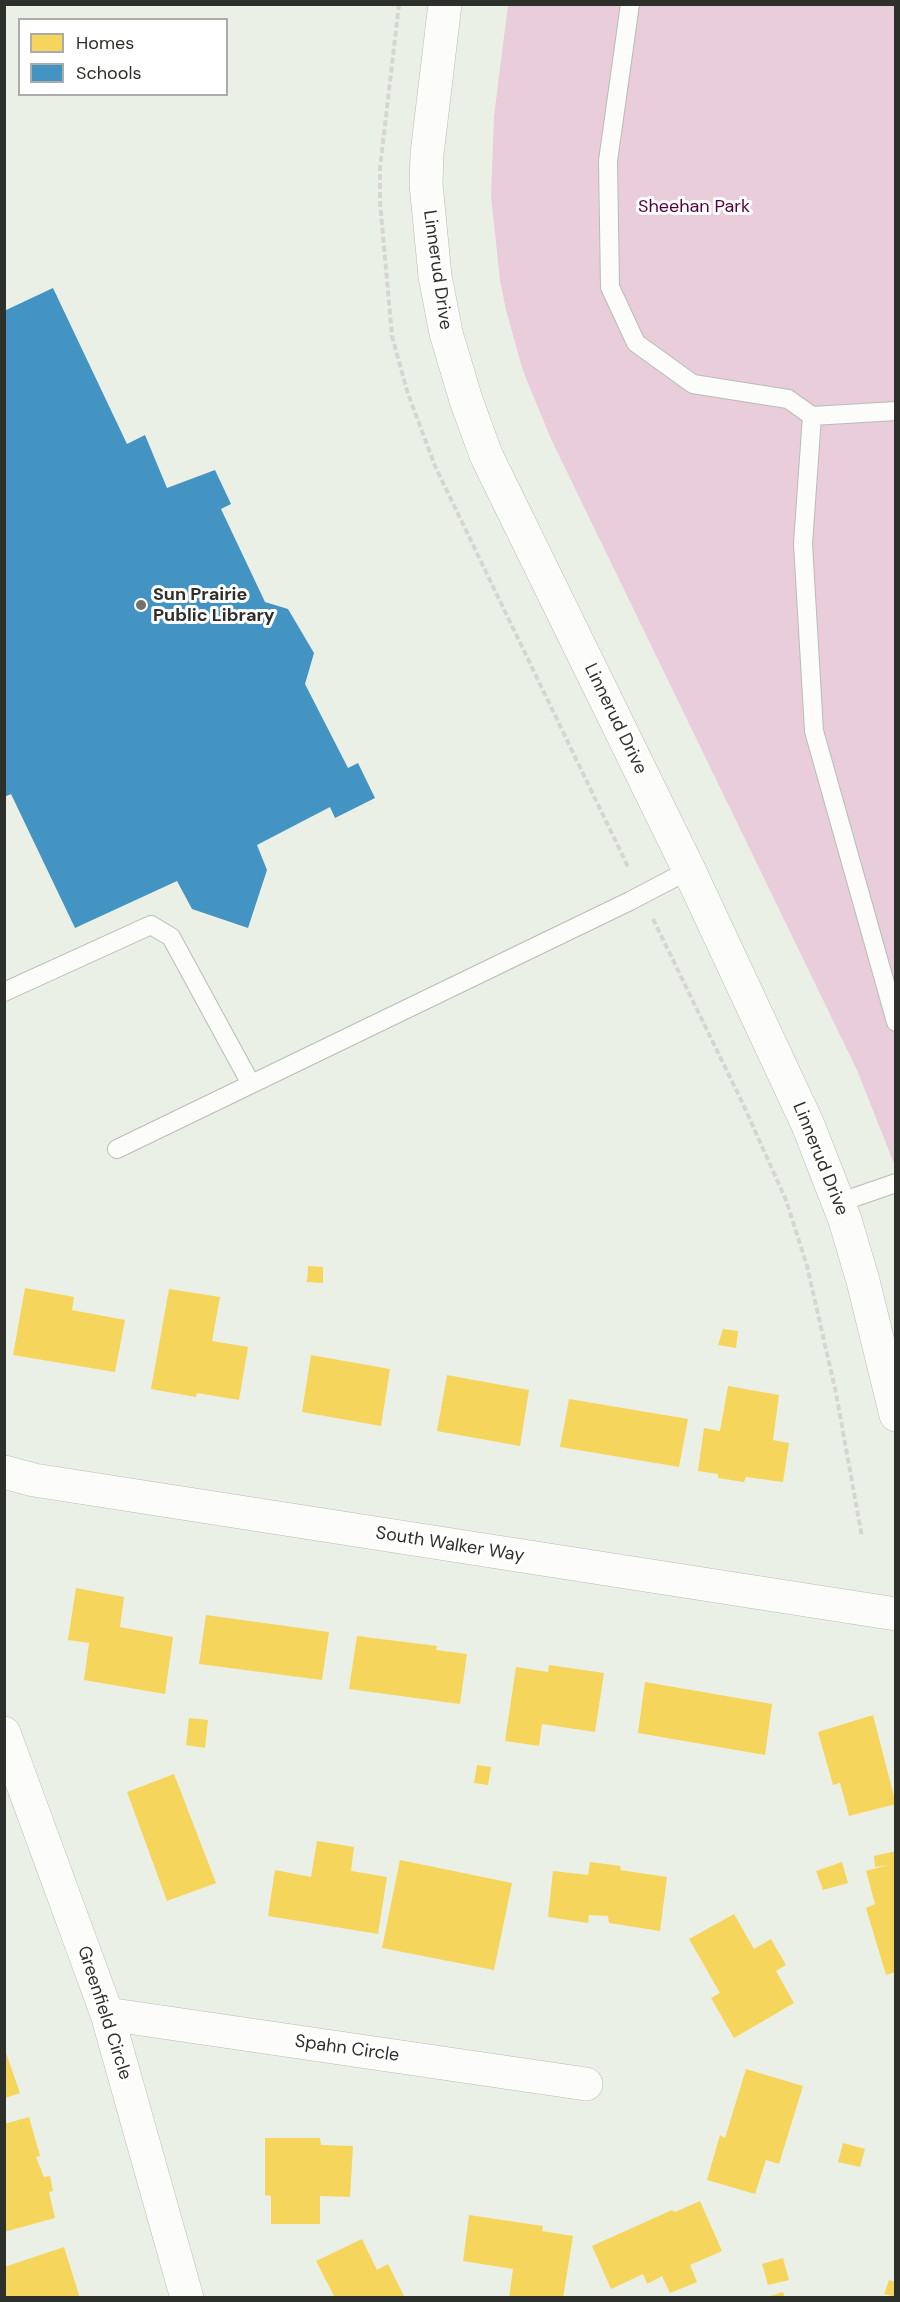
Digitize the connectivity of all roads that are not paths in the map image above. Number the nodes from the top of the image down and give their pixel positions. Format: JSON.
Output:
{"nodes":[{"id":1,"x":445,"y":4,"type":"edge"},
{"id":2,"x":630,"y":4,"type":"edge"},
{"id":3,"x":896,"y":411,"type":"edge"},
{"id":4,"x":812,"y":416,"type":"junction"},
{"id":5,"x":689,"y":870,"type":"junction"},
{"id":6,"x":4,"y":992,"type":"edge"},
{"id":7,"x":896,"y":1022,"type":"edge"},
{"id":8,"x":251,"y":1084,"type":"junction"},
{"id":9,"x":117,"y":1149,"type":"dead end"},
{"id":10,"x":896,"y":1184,"type":"edge"},
{"id":11,"x":838,"y":1203,"type":"junction"},
{"id":12,"x":896,"y":1415,"type":"edge"},
{"id":13,"x":4,"y":1472,"type":"edge"},
{"id":14,"x":896,"y":1614,"type":"edge"},
{"id":15,"x":4,"y":1733,"type":"edge"},
{"id":16,"x":107,"y":2014,"type":"junction"},
{"id":17,"x":586,"y":2084,"type":"dead end"},
{"id":18,"x":187,"y":2298,"type":"edge"}],
"edges":[{"from":1,"to":5,"type":"street","name":"Linnerud Drive"},
{"from":2,"to":4,"type":"lane"},
{"from":3,"to":4,"type":"lane"},
{"from":4,"to":7,"type":"lane"},
{"from":5,"to":8,"type":"lane"},
{"from":5,"to":11,"type":"street","name":"Linnerud Drive"},
{"from":6,"to":8,"type":"lane"},
{"from":8,"to":9,"type":"lane"},
{"from":10,"to":11,"type":"lane"},
{"from":11,"to":12,"type":"street","name":"Linnerud Drive"},
{"from":13,"to":14,"type":"street","name":"South Walker Way"},
{"from":15,"to":16,"type":"street","name":"Greenfield Circle"},
{"from":16,"to":17,"type":"street","name":"Spahn Circle"},
{"from":16,"to":18,"type":"street","name":"Greenfield Circle"}]}
